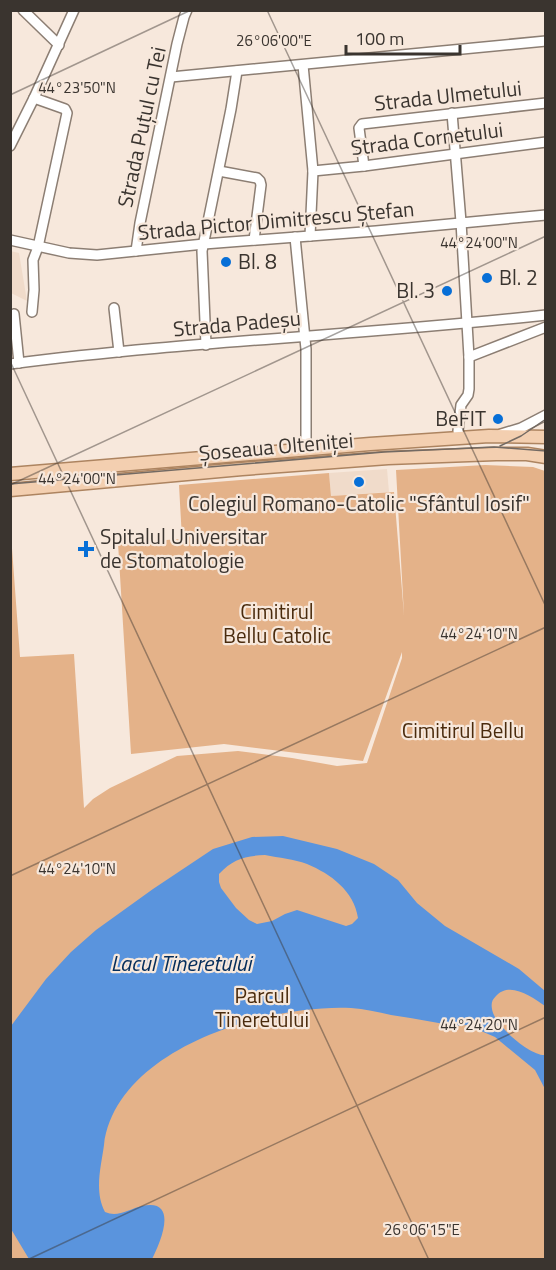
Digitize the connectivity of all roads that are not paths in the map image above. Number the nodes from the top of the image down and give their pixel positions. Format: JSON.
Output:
{"nodes":[{"id":1,"x":23,"y":10,"type":"edge"},
{"id":2,"x":74,"y":10,"type":"edge"},
{"id":3,"x":187,"y":10,"type":"edge"},
{"id":4,"x":546,"y":41,"type":"edge"},
{"id":5,"x":59,"y":45,"type":"junction"},
{"id":6,"x":303,"y":65,"type":"junction"},
{"id":7,"x":237,"y":71,"type":"junction"},
{"id":8,"x":171,"y":76,"type":"junction"},
{"id":9,"x":34,"y":98,"type":"junction"},
{"id":10,"x":546,"y":103,"type":"edge"},
{"id":11,"x":452,"y":113,"type":"junction"},
{"id":12,"x":546,"y":142,"type":"edge"},
{"id":13,"x":10,"y":146,"type":"edge"},
{"id":14,"x":456,"y":153,"type":"junction"},
{"id":15,"x":364,"y":166,"type":"junction"},
{"id":16,"x":219,"y":171,"type":"junction"},
{"id":17,"x":313,"y":171,"type":"junction"},
{"id":18,"x":546,"y":215,"type":"edge"},
{"id":19,"x":461,"y":222,"type":"junction"},
{"id":20,"x":310,"y":236,"type":"junction"},
{"id":21,"x":295,"y":237,"type":"junction"},
{"id":22,"x":10,"y":240,"type":"edge"},
{"id":23,"x":254,"y":240,"type":"junction"},
{"id":24,"x":204,"y":244,"type":"junction"},
{"id":25,"x":38,"y":247,"type":"junction"},
{"id":26,"x":136,"y":251,"type":"junction"},
{"id":27,"x":114,"y":308,"type":"dead end"},
{"id":28,"x":32,"y":312,"type":"dead end"},
{"id":29,"x":14,"y":314,"type":"dead end"},
{"id":30,"x":546,"y":315,"type":"edge"},
{"id":31,"x":467,"y":324,"type":"junction"},
{"id":32,"x":546,"y":327,"type":"edge"},
{"id":33,"x":304,"y":337,"type":"junction"},
{"id":34,"x":206,"y":345,"type":"junction"},
{"id":35,"x":119,"y":352,"type":"junction"},
{"id":36,"x":469,"y":357,"type":"junction"},
{"id":37,"x":15,"y":364,"type":"edge"},
{"id":38,"x":546,"y":415,"type":"edge"},
{"id":39,"x":489,"y":436,"type":"junction"},
{"id":40,"x":546,"y":437,"type":"edge"},
{"id":41,"x":460,"y":438,"type":"junction"},
{"id":42,"x":306,"y":449,"type":"junction"},
{"id":43,"x":546,"y":457,"type":"edge"},
{"id":44,"x":10,"y":474,"type":"edge"},
{"id":45,"x":10,"y":490,"type":"edge"}],
"edges":[{"from":1,"to":5,"type":"street"},
{"from":2,"to":5,"type":"street"},
{"from":3,"to":8,"type":"street","name":"Strada Puțul cu Tei"},
{"from":4,"to":6,"type":"street"},
{"from":5,"to":9,"type":"street"},
{"from":6,"to":7,"type":"street"},
{"from":6,"to":17,"type":"street"},
{"from":7,"to":8,"type":"street"},
{"from":7,"to":16,"type":"street"},
{"from":8,"to":26,"type":"street","name":"Strada Puțul cu Tei"},
{"from":9,"to":13,"type":"street"},
{"from":9,"to":25,"type":"street"},
{"from":10,"to":11,"type":"street","name":"Strada Ulmetului"},
{"from":11,"to":14,"type":"street"},
{"from":11,"to":15,"type":"street","name":"Strada Ulmetului"},
{"from":12,"to":14,"type":"street","name":"Strada Cornetului"},
{"from":14,"to":15,"type":"street","name":"Strada Cornetului"},
{"from":14,"to":19,"type":"street"},
{"from":15,"to":17,"type":"street","name":"Strada Cornetului"},
{"from":16,"to":23,"type":"street"},
{"from":16,"to":24,"type":"street"},
{"from":17,"to":20,"type":"street"},
{"from":18,"to":19,"type":"street","name":"Strada Pictor Dimitrescu Ștefan"},
{"from":19,"to":20,"type":"street","name":"Strada Pictor Dimitrescu Ștefan"},
{"from":19,"to":31,"type":"street"},
{"from":20,"to":21,"type":"street","name":"Strada Pictor Dimitrescu Ștefan"},
{"from":21,"to":23,"type":"street","name":"Strada Pictor Dimitrescu Ștefan"},
{"from":21,"to":33,"type":"street"},
{"from":22,"to":25,"type":"street","name":"Strada Pictor Dimitrescu Ștefan"},
{"from":23,"to":24,"type":"street","name":"Strada Pictor Dimitrescu Ștefan"},
{"from":24,"to":26,"type":"street","name":"Strada Pictor Dimitrescu Ștefan"},
{"from":24,"to":34,"type":"street"},
{"from":25,"to":26,"type":"street","name":"Strada Pictor Dimitrescu Ștefan"},
{"from":25,"to":28,"type":"street"},
{"from":27,"to":35,"type":"street"},
{"from":29,"to":37,"type":"street"},
{"from":30,"to":31,"type":"street","name":"Strada Padeșu"},
{"from":31,"to":33,"type":"street","name":"Strada Padeșu"},
{"from":31,"to":36,"type":"street"},
{"from":32,"to":36,"type":"street"},
{"from":33,"to":34,"type":"street","name":"Strada Padeșu"},
{"from":33,"to":42,"type":"street"},
{"from":34,"to":35,"type":"street","name":"Strada Padeșu"},
{"from":35,"to":37,"type":"street","name":"Strada Padeșu"},
{"from":36,"to":41,"type":"street"},
{"from":38,"to":39,"type":"street"},
{"from":39,"to":40,"type":"main road","name":"Șoseaua Olteniței"},
{"from":39,"to":41,"type":"main road","name":"Șoseaua Olteniței"},
{"from":41,"to":42,"type":"main road","name":"Șoseaua Olteniței"},
{"from":42,"to":44,"type":"main road","name":"Șoseaua Olteniței"},
{"from":43,"to":45,"type":"main road","name":"Șoseaua Olteniței"}]}
